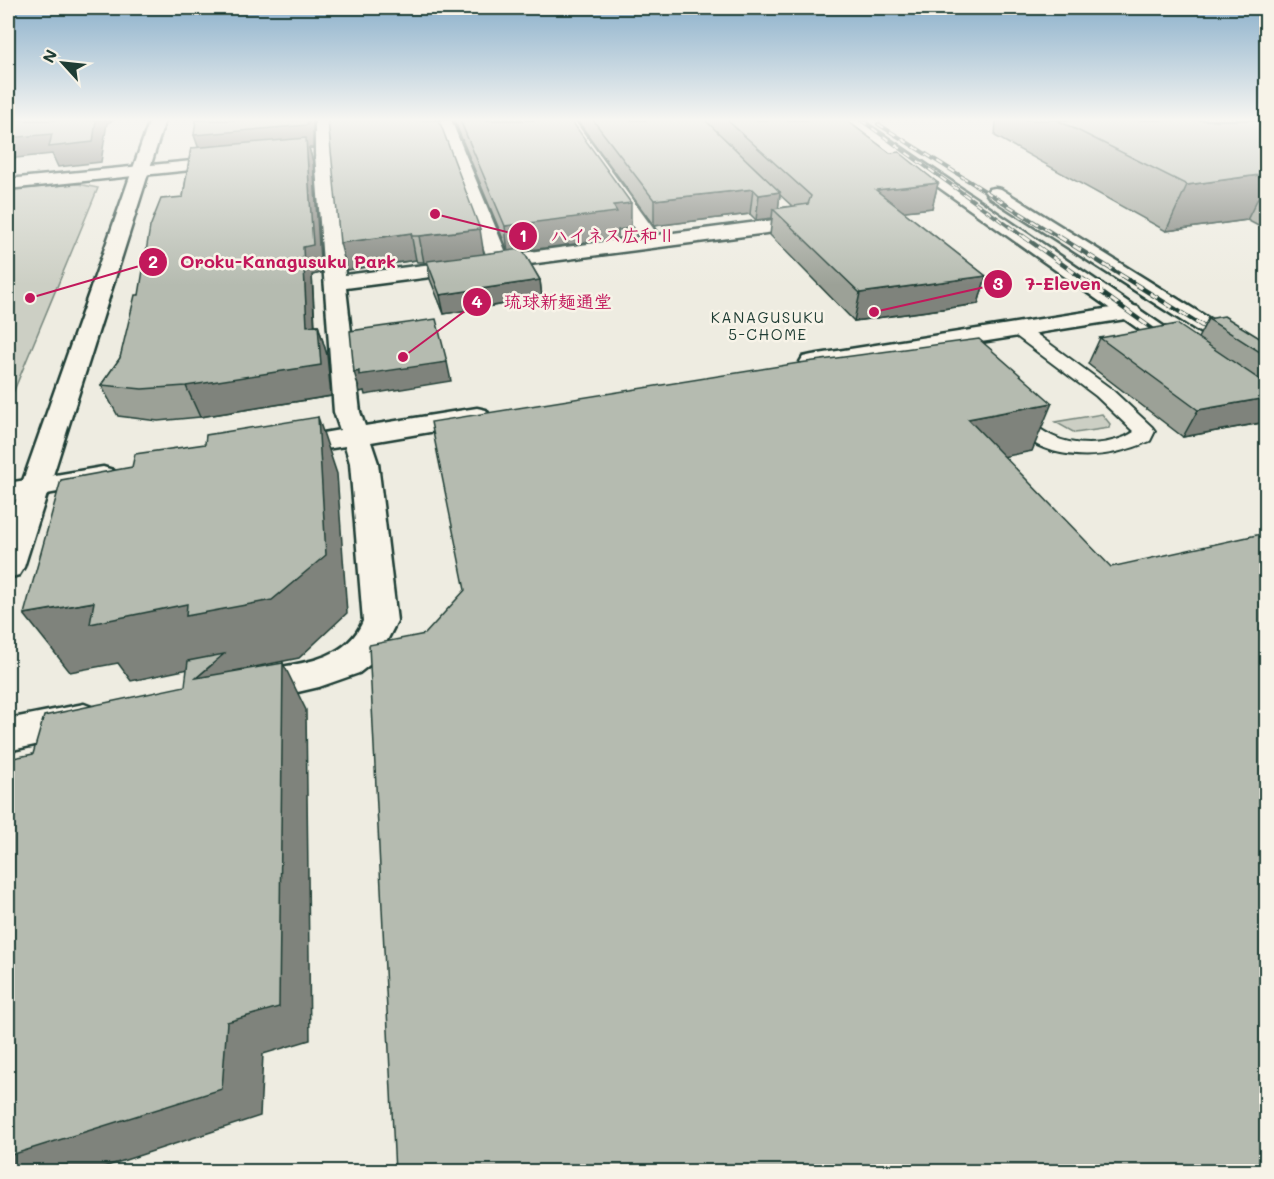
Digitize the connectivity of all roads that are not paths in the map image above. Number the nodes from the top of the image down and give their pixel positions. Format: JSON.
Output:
{"nodes":[{"id":1,"x":100,"y":175,"type":"edge"},
{"id":2,"x":140,"y":175,"type":"edge"},
{"id":3,"x":320,"y":175,"type":"edge"},
{"id":4,"x":465,"y":175,"type":"edge"},
{"id":5,"x":605,"y":175,"type":"edge"},
{"id":6,"x":931,"y":175,"type":"edge"},
{"id":7,"x":8,"y":184,"type":"edge"},
{"id":8,"x":983,"y":185,"type":"dead end"},
{"id":9,"x":781,"y":208,"type":"edge"},
{"id":10,"x":653,"y":242,"type":"junction"},
{"id":11,"x":499,"y":261,"type":"junction"},
{"id":12,"x":335,"y":283,"type":"junction"},
{"id":13,"x":1130,"y":312,"type":"junction"},
{"id":14,"x":1018,"y":329,"type":"junction"},
{"id":15,"x":1266,"y":364,"type":"edge"},
{"id":16,"x":791,"y":366,"type":"edge"},
{"id":17,"x":998,"y":400,"type":"edge"},
{"id":18,"x":1266,"y":407,"type":"edge"},
{"id":19,"x":498,"y":413,"type":"edge"},
{"id":20,"x":357,"y":436,"type":"junction"},
{"id":21,"x":256,"y":452,"type":"edge"},
{"id":22,"x":129,"y":472,"type":"edge"},
{"id":23,"x":35,"y":488,"type":"junction"},
{"id":24,"x":8,"y":492,"type":"edge"},
{"id":25,"x":8,"y":567,"type":"edge"},
{"id":26,"x":214,"y":694,"type":"edge"},
{"id":27,"x":111,"y":715,"type":"edge"},
{"id":28,"x":8,"y":735,"type":"edge"}],
"edges":[{"from":1,"to":7,"type":"street"},
{"from":2,"to":23,"type":"street"},
{"from":3,"to":12,"type":"street"},
{"from":4,"to":11,"type":"street"},
{"from":5,"to":10,"type":"street"},
{"from":6,"to":13,"type":"street"},
{"from":8,"to":15,"type":"street"},
{"from":9,"to":10,"type":"street"},
{"from":10,"to":11,"type":"street"},
{"from":11,"to":12,"type":"street"},
{"from":12,"to":20,"type":"street"},
{"from":13,"to":14,"type":"street"},
{"from":13,"to":18,"type":"street"},
{"from":14,"to":16,"type":"street"},
{"from":14,"to":17,"type":"lane"},
{"from":19,"to":20,"type":"street"},
{"from":20,"to":21,"type":"street"},
{"from":20,"to":26,"type":"street"},
{"from":22,"to":23,"type":"street"},
{"from":23,"to":24,"type":"street"},
{"from":23,"to":25,"type":"street"},
{"from":27,"to":28,"type":"street"}]}
